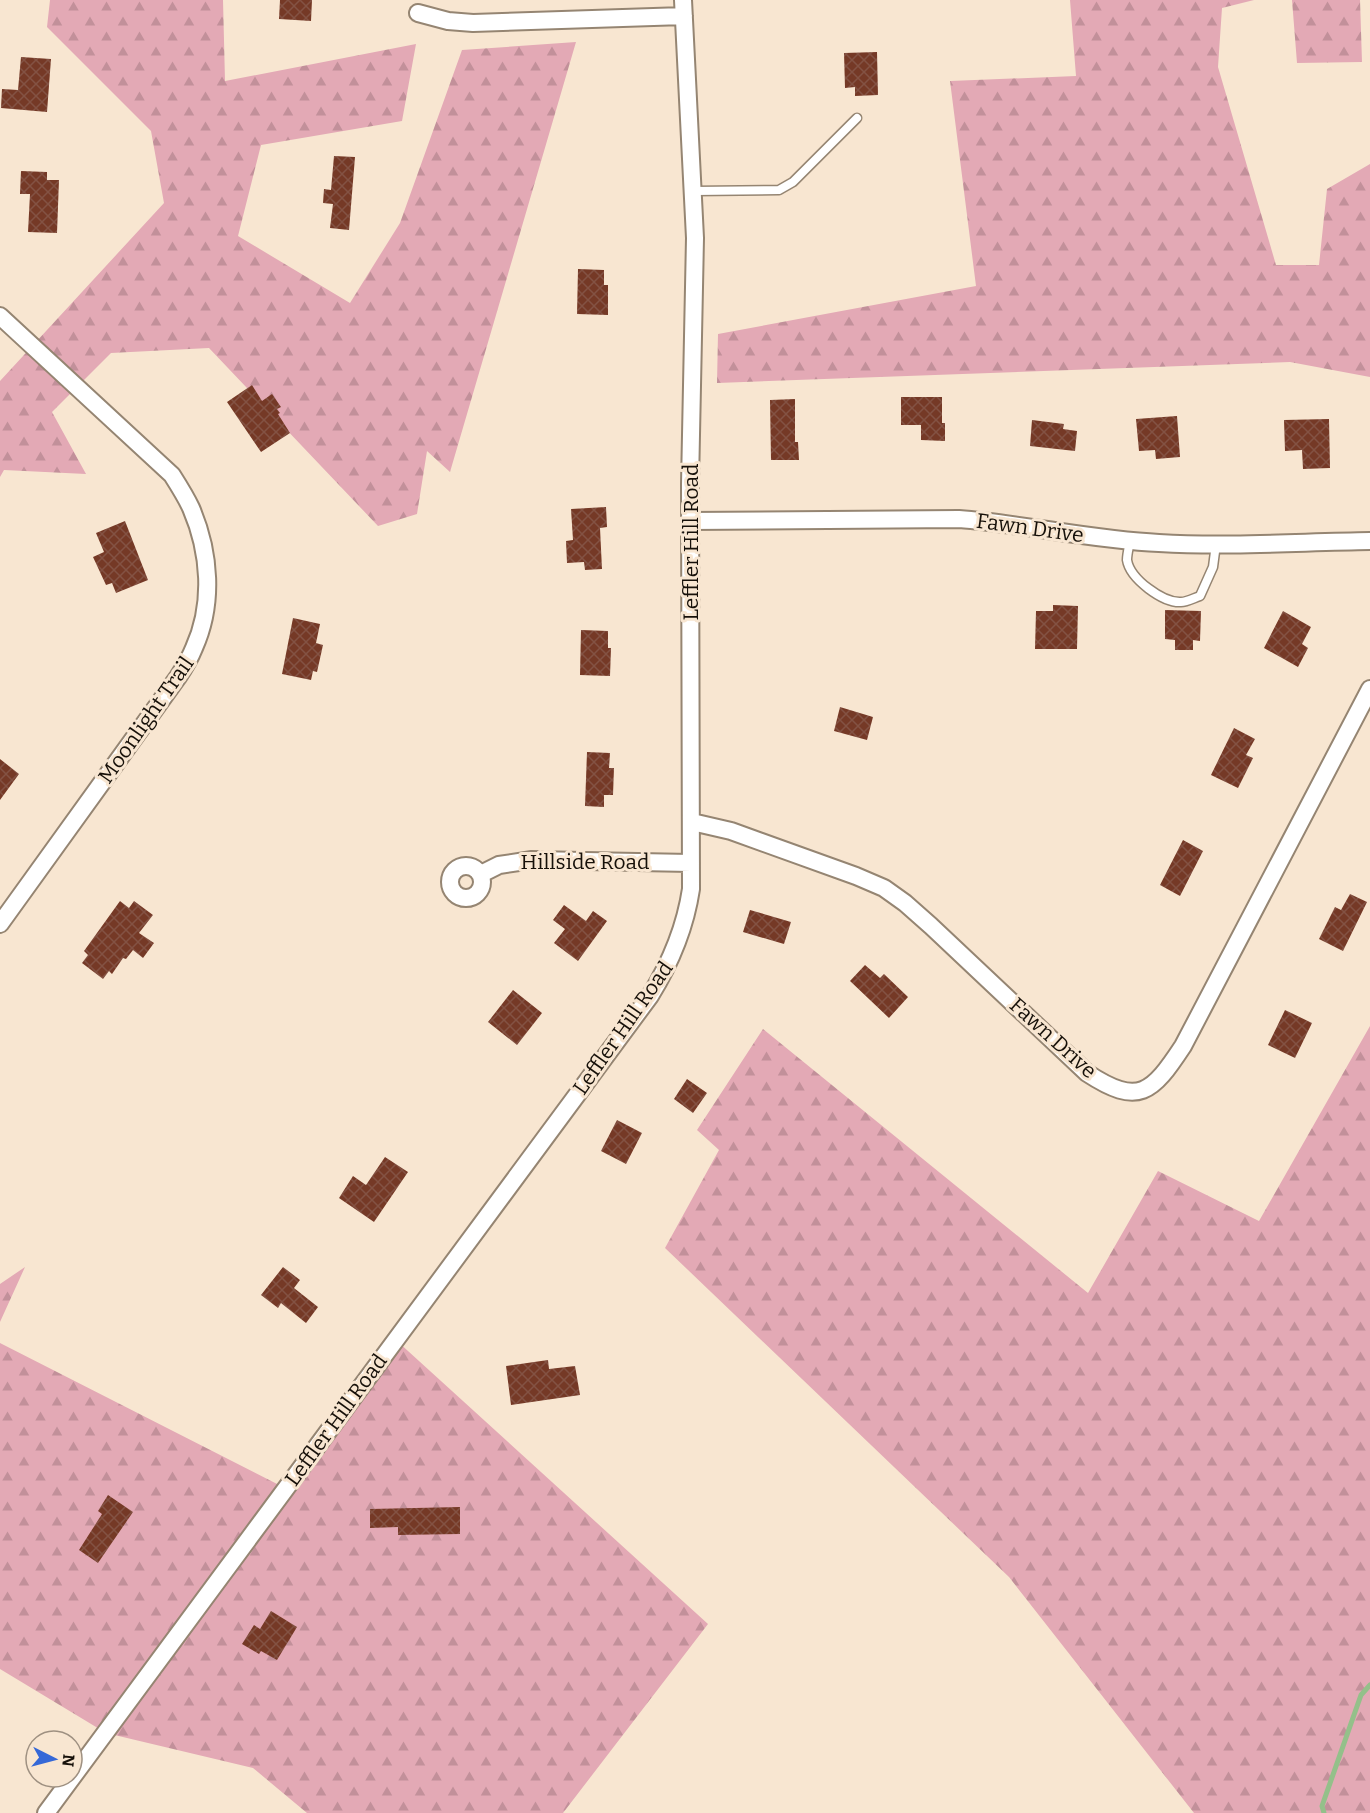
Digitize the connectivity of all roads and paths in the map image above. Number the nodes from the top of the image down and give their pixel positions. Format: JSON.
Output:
{"nodes":[{"id":1,"x":683,"y":8,"type":"edge"},
{"id":2,"x":418,"y":13,"type":"dead end"},
{"id":3,"x":857,"y":118,"type":"dead end"},
{"id":4,"x":694,"y":190,"type":"junction"},
{"id":5,"x":0,"y":316,"type":"edge"},
{"id":6,"x":690,"y":521,"type":"junction"},
{"id":7,"x":1130,"y":541,"type":"junction"},
{"id":8,"x":1370,"y":541,"type":"edge"},
{"id":9,"x":1216,"y":544,"type":"junction"},
{"id":10,"x":1370,"y":689,"type":"edge"},
{"id":11,"x":692,"y":822,"type":"junction"},
{"id":12,"x":691,"y":863,"type":"junction"},
{"id":13,"x":481,"y":874,"type":"dead end"},
{"id":14,"x":0,"y":924,"type":"edge"},
{"id":15,"x":46,"y":1813,"type":"edge"}],
"edges":[{"from":1,"to":2,"type":"street"},
{"from":1,"to":4,"type":"street","name":"Leffler Hill Road"},
{"from":3,"to":4,"type":"lane"},
{"from":4,"to":6,"type":"street","name":"Leffler Hill Road"},
{"from":5,"to":14,"type":"street","name":"Moonlight Trail"},
{"from":6,"to":7,"type":"street","name":"Fawn Drive"},
{"from":6,"to":11,"type":"street","name":"Leffler Hill Road"},
{"from":7,"to":9,"type":"street","name":"Fawn Drive"},
{"from":7,"to":9,"type":"lane"},
{"from":8,"to":9,"type":"street","name":"Fawn Drive"},
{"from":10,"to":11,"type":"street","name":"Fawn Drive"},
{"from":11,"to":12,"type":"street","name":"Leffler Hill Road"},
{"from":12,"to":13,"type":"street","name":"Hillside Road"},
{"from":12,"to":15,"type":"street","name":"Leffler Hill Road"}]}
